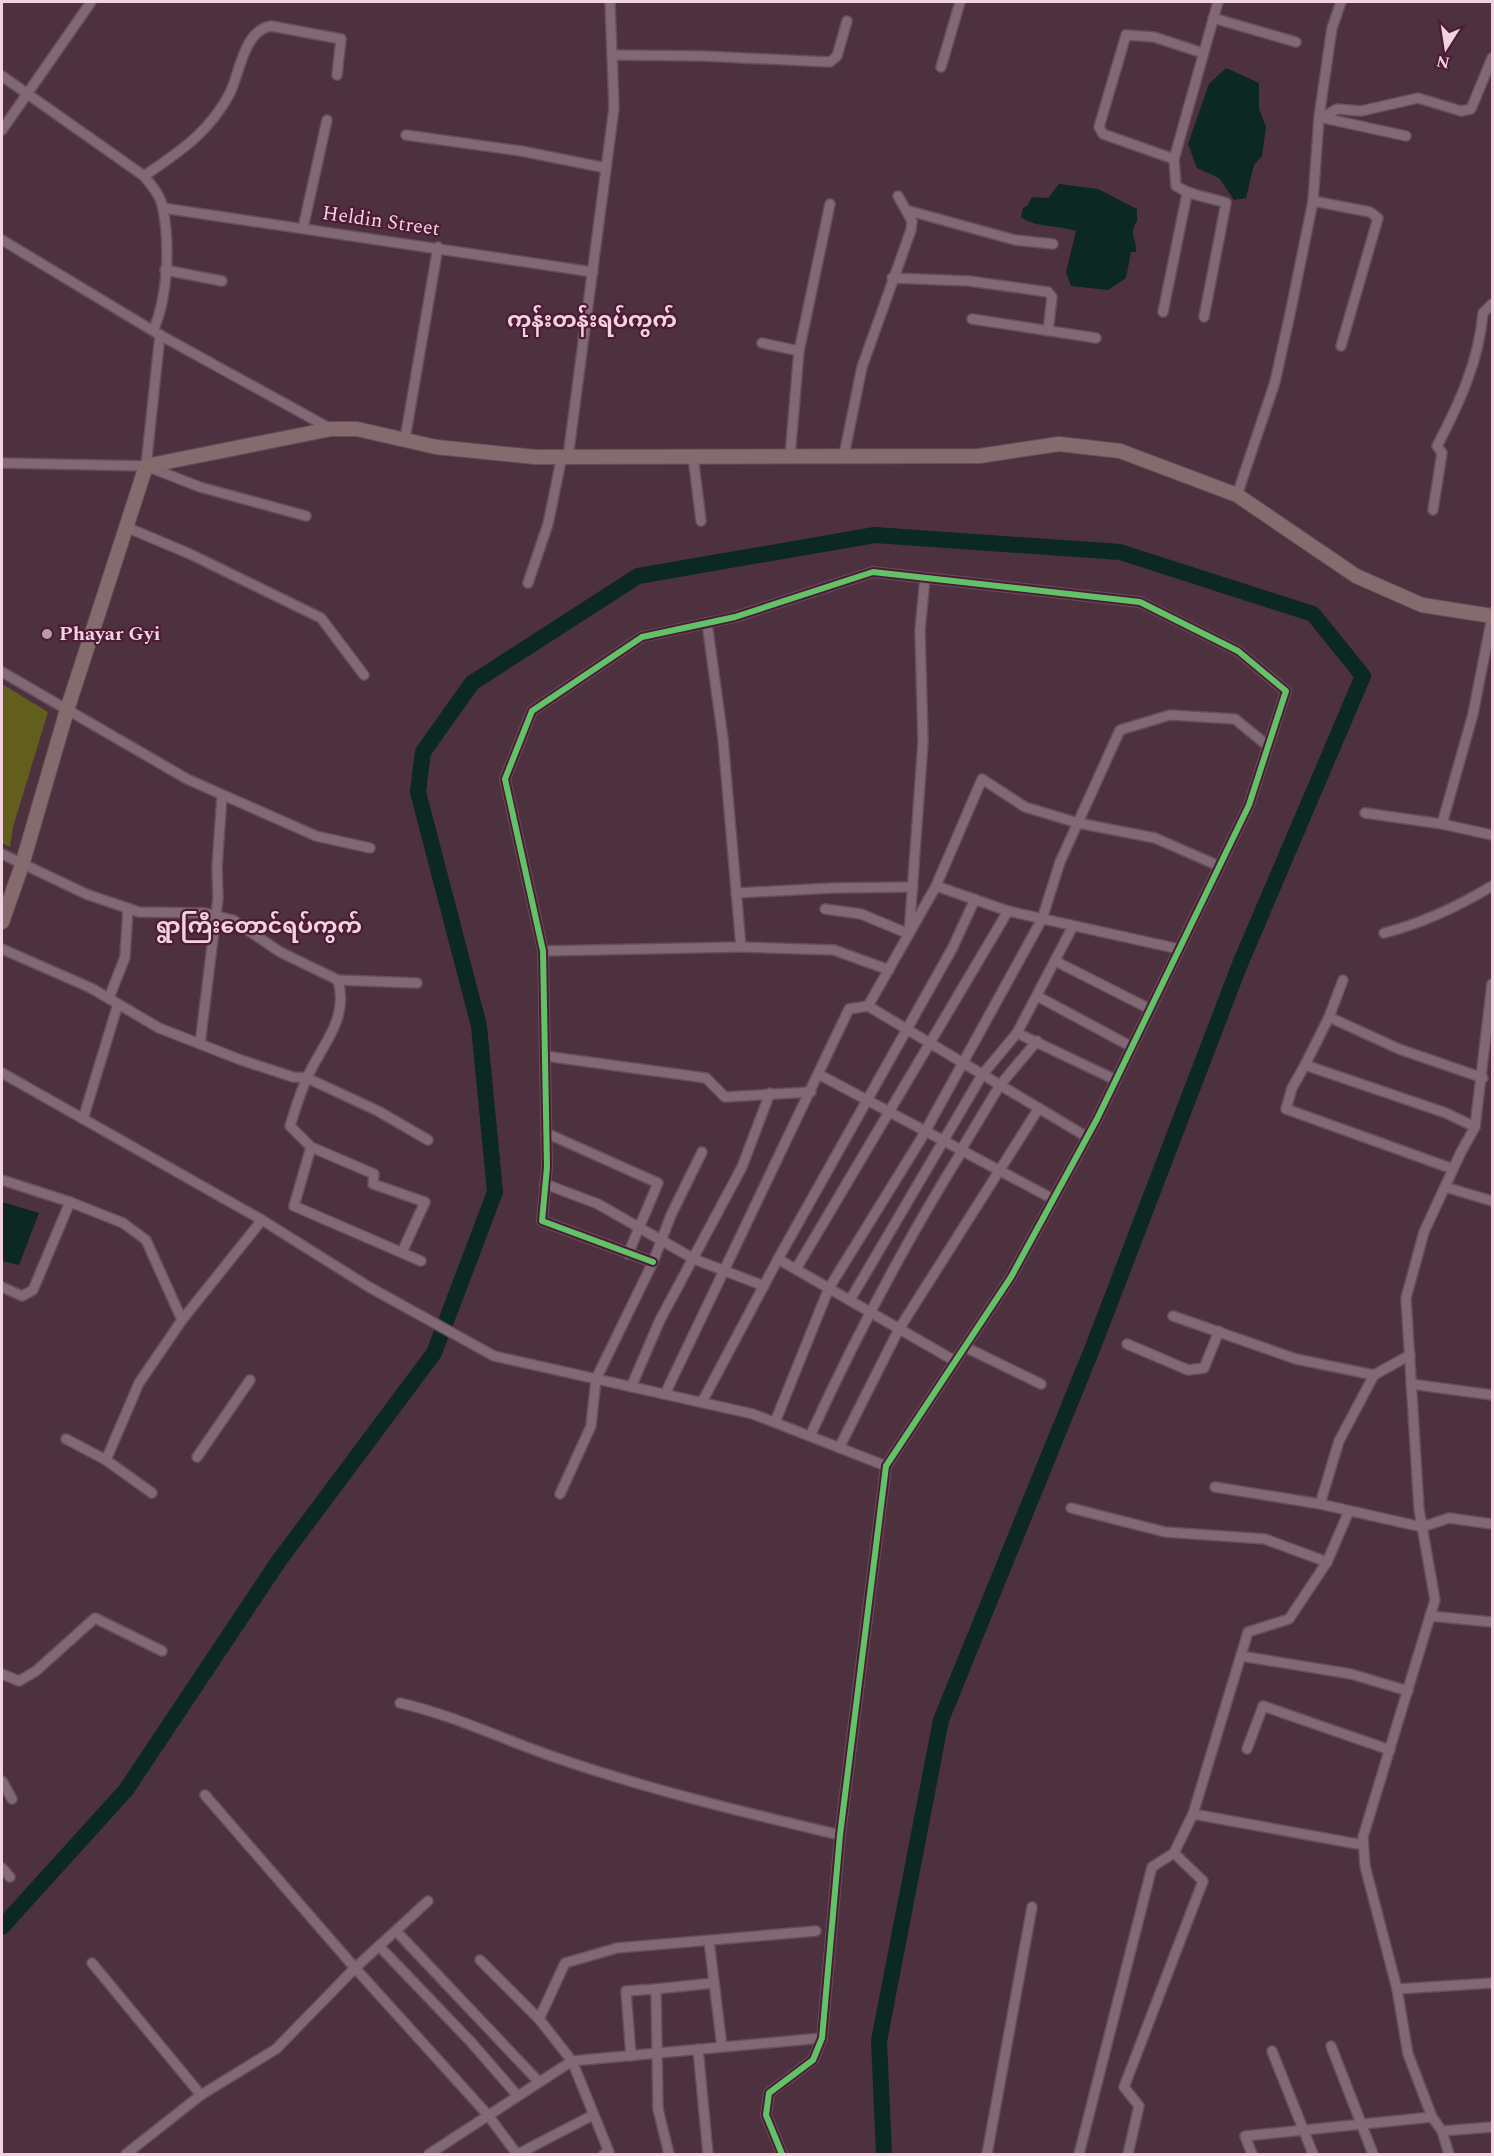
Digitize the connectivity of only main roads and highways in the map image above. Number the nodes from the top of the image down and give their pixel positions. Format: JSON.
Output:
{"nodes":[{"id":1,"x":1492,"y":616,"type":"edge"},
{"id":2,"x":2,"y":922,"type":"edge"}],
"edges":[{"from":1,"to":2,"type":"main road"}]}
